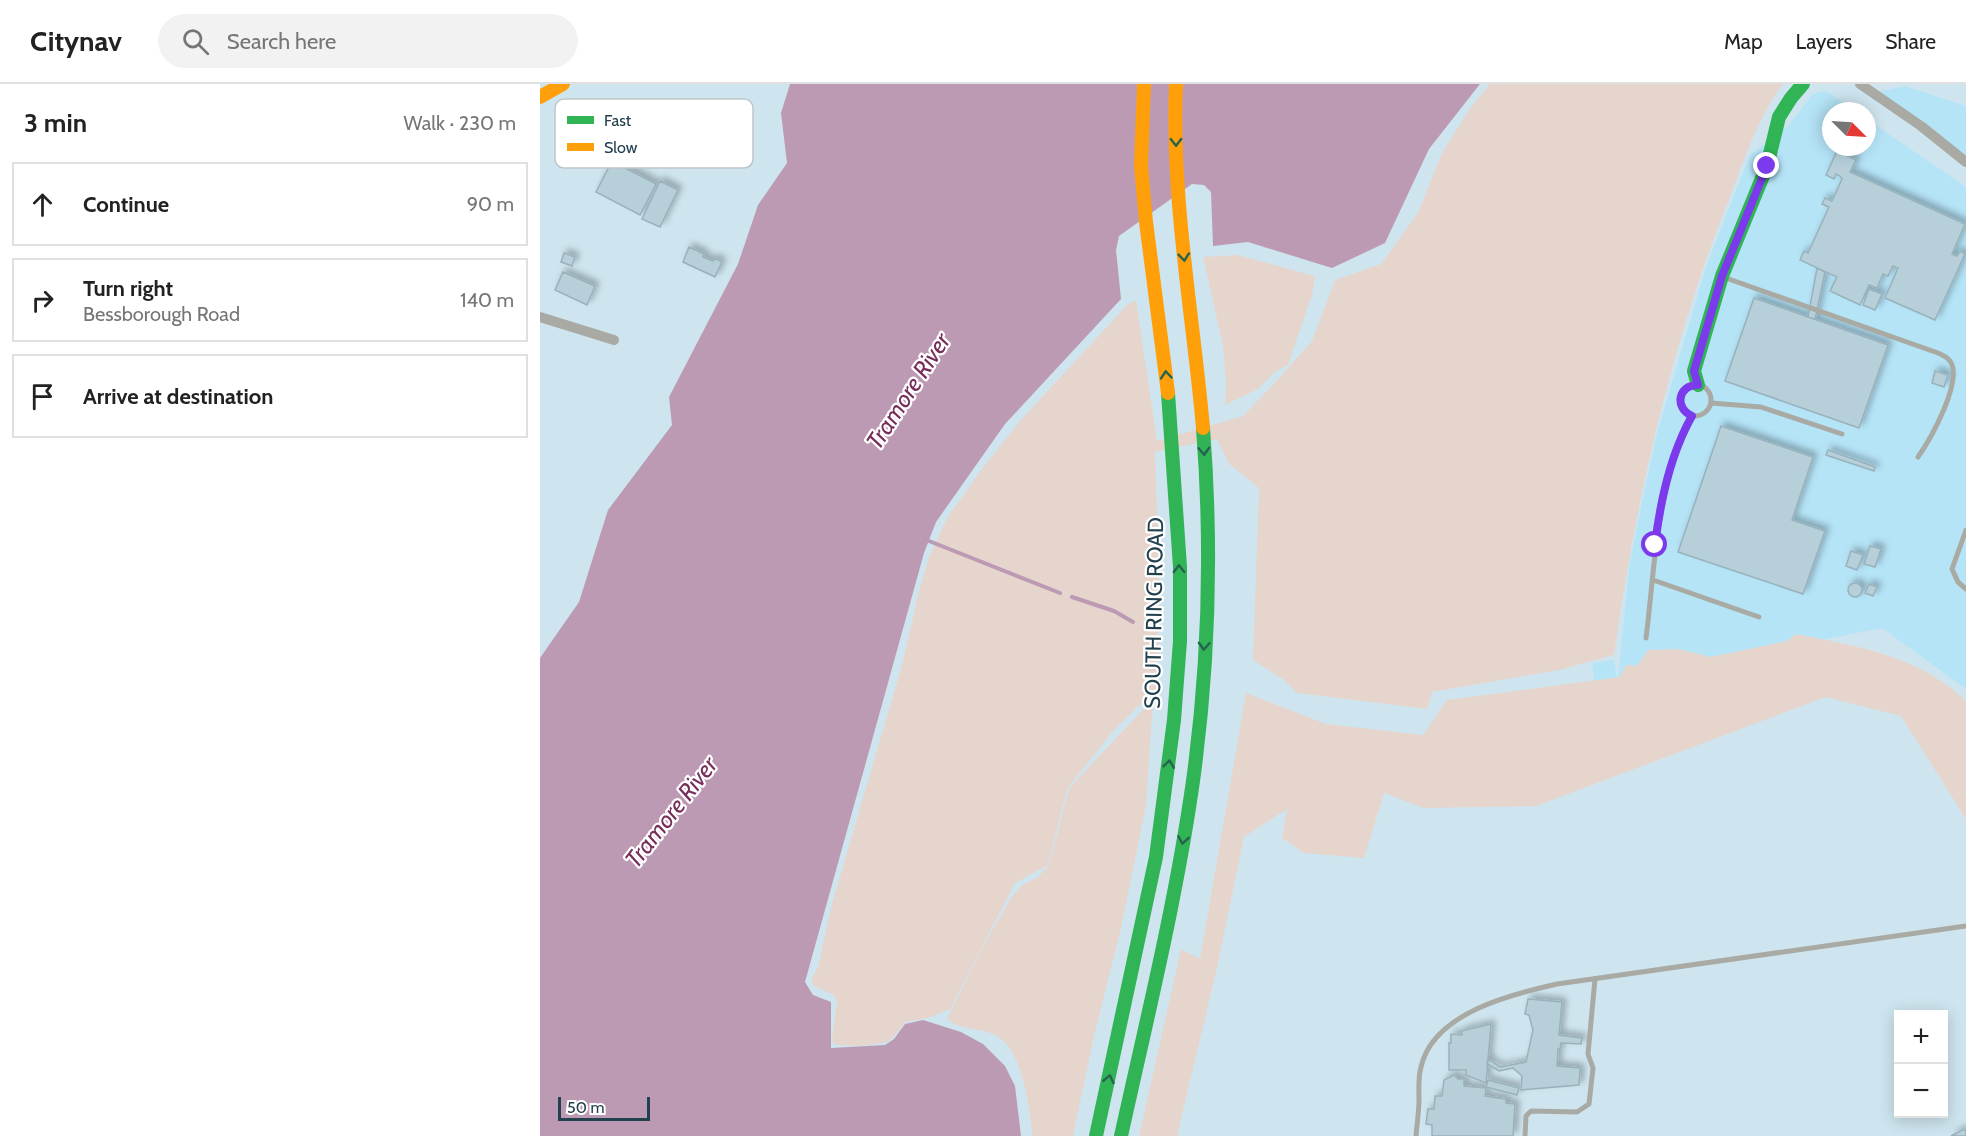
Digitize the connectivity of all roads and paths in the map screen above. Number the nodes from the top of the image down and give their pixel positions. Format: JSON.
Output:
{"nodes":[{"id":1,"x":563,"y":84,"type":"edge"},
{"id":2,"x":1137,"y":84,"type":"edge"},
{"id":3,"x":1143,"y":84,"type":"edge"},
{"id":4,"x":1176,"y":84,"type":"edge"},
{"id":5,"x":1803,"y":84,"type":"edge"},
{"id":6,"x":1860,"y":84,"type":"edge"},
{"id":7,"x":540,"y":97,"type":"edge"},
{"id":8,"x":1142,"y":117,"type":"junction"},
{"id":9,"x":1966,"y":162,"type":"edge"},
{"id":10,"x":1722,"y":276,"type":"junction"},
{"id":11,"x":540,"y":317,"type":"edge"},
{"id":12,"x":615,"y":340,"type":"dead end"},
{"id":13,"x":1698,"y":385,"type":"junction"},
{"id":14,"x":1711,"y":404,"type":"junction"},
{"id":15,"x":1692,"y":416,"type":"junction"},
{"id":16,"x":1842,"y":434,"type":"dead end"},
{"id":17,"x":1918,"y":457,"type":"dead end"},
{"id":18,"x":1966,"y":530,"type":"edge"},
{"id":19,"x":1653,"y":580,"type":"junction"},
{"id":20,"x":1966,"y":589,"type":"edge"},
{"id":21,"x":1759,"y":617,"type":"dead end"},
{"id":22,"x":1646,"y":638,"type":"dead end"},
{"id":23,"x":1966,"y":926,"type":"edge"},
{"id":24,"x":1595,"y":979,"type":"junction"},
{"id":25,"x":1096,"y":1136,"type":"edge"},
{"id":26,"x":1121,"y":1136,"type":"edge"},
{"id":27,"x":1416,"y":1136,"type":"edge"},
{"id":28,"x":1525,"y":1136,"type":"edge"}],
"edges":[{"from":1,"to":7,"type":"main road"},
{"from":2,"to":8,"type":"main road"},
{"from":3,"to":8,"type":"main road","name":"SOUTH RING ROAD"},
{"from":4,"to":26,"type":"main road","one_way":true},
{"from":5,"to":10,"type":"main road"},
{"from":6,"to":9,"type":"street"},
{"from":25,"to":8,"type":"main road","name":"SOUTH RING ROAD","one_way":true},
{"from":10,"to":13,"type":"main road"},
{"from":10,"to":17,"type":"lane"},
{"from":11,"to":12,"type":"street"},
{"from":13,"to":14,"type":"lane"},
{"from":13,"to":15,"type":"lane"},
{"from":14,"to":15,"type":"lane"},
{"from":14,"to":16,"type":"lane"},
{"from":15,"to":19,"type":"lane"},
{"from":18,"to":20,"type":"lane"},
{"from":19,"to":21,"type":"lane"},
{"from":19,"to":22,"type":"lane"},
{"from":23,"to":24,"type":"lane"},
{"from":24,"to":27,"type":"lane"},
{"from":24,"to":28,"type":"lane"}]}
